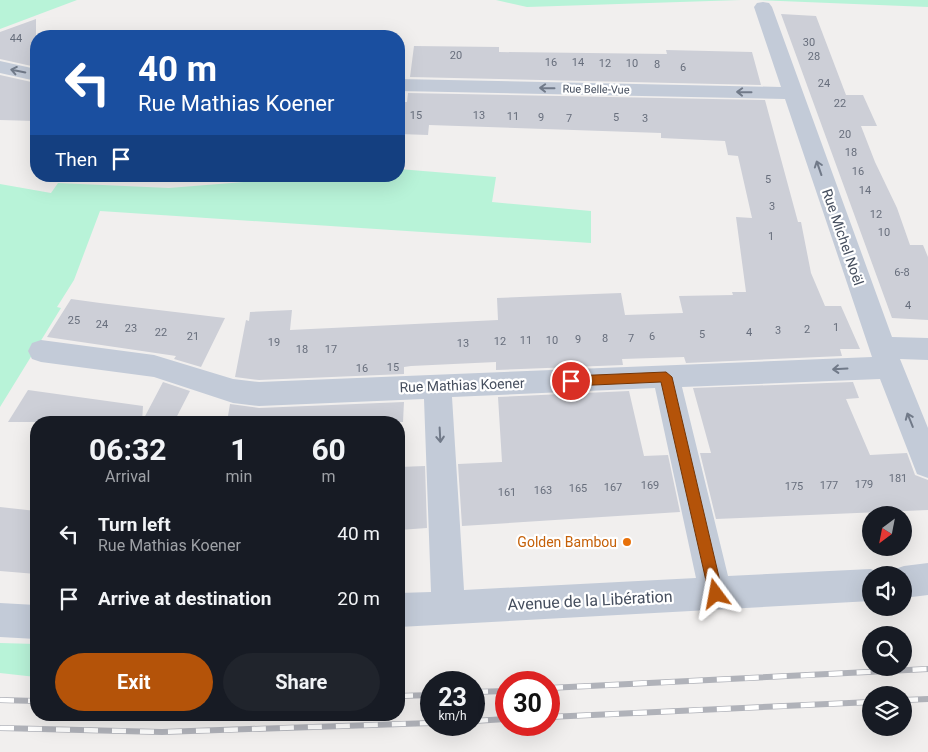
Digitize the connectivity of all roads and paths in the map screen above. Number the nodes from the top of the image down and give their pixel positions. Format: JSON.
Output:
{"nodes":[{"id":1,"x":764,"y":7,"type":"dead end"},
{"id":2,"x":0,"y":67,"type":"edge"},
{"id":3,"x":30,"y":74,"type":"edge"},
{"id":4,"x":405,"y":86,"type":"edge"},
{"id":5,"x":793,"y":92,"type":"junction"},
{"id":6,"x":928,"y":349,"type":"edge"},
{"id":7,"x":41,"y":351,"type":"dead end"},
{"id":8,"x":885,"y":357,"type":"junction"},
{"id":9,"x":666,"y":377,"type":"junction"},
{"id":10,"x":438,"y":387,"type":"junction"},
{"id":11,"x":928,"y":465,"type":"edge"},
{"id":12,"x":928,"y":579,"type":"edge"},
{"id":13,"x":912,"y":581,"type":"edge"},
{"id":14,"x":862,"y":586,"type":"edge"},
{"id":15,"x":716,"y":594,"type":"junction"},
{"id":16,"x":448,"y":608,"type":"junction"},
{"id":17,"x":405,"y":610,"type":"edge"},
{"id":18,"x":0,"y":620,"type":"edge"},
{"id":19,"x":30,"y":622,"type":"edge"}],
"edges":[{"from":1,"to":5,"type":"street","name":"Rue Michel Noël"},
{"from":3,"to":2,"type":"street","one_way":true},
{"from":5,"to":4,"type":"street","name":"Rue Belle-Vue","one_way":true},
{"from":8,"to":5,"type":"street","name":"Rue Michel Noël","one_way":true},
{"from":6,"to":8,"type":"street","name":"Rue Mathias Koener"},
{"from":7,"to":10,"type":"street","name":"Rue Mathias Koener"},
{"from":8,"to":9,"type":"street","name":"Rue Mathias Koener","one_way":true},
{"from":11,"to":8,"type":"street","name":"Rue Michel Noël","one_way":true},
{"from":9,"to":10,"type":"street","name":"Rue Mathias Koener"},
{"from":9,"to":15,"type":"street"},
{"from":10,"to":16,"type":"street","one_way":true},
{"from":12,"to":13,"type":"street"},
{"from":14,"to":15,"type":"street","name":"Avenue de la Libération"},
{"from":15,"to":16,"type":"street","name":"Avenue de la Libération"},
{"from":16,"to":17,"type":"street","name":"Avenue de la Libération"},
{"from":18,"to":19,"type":"street"}]}
